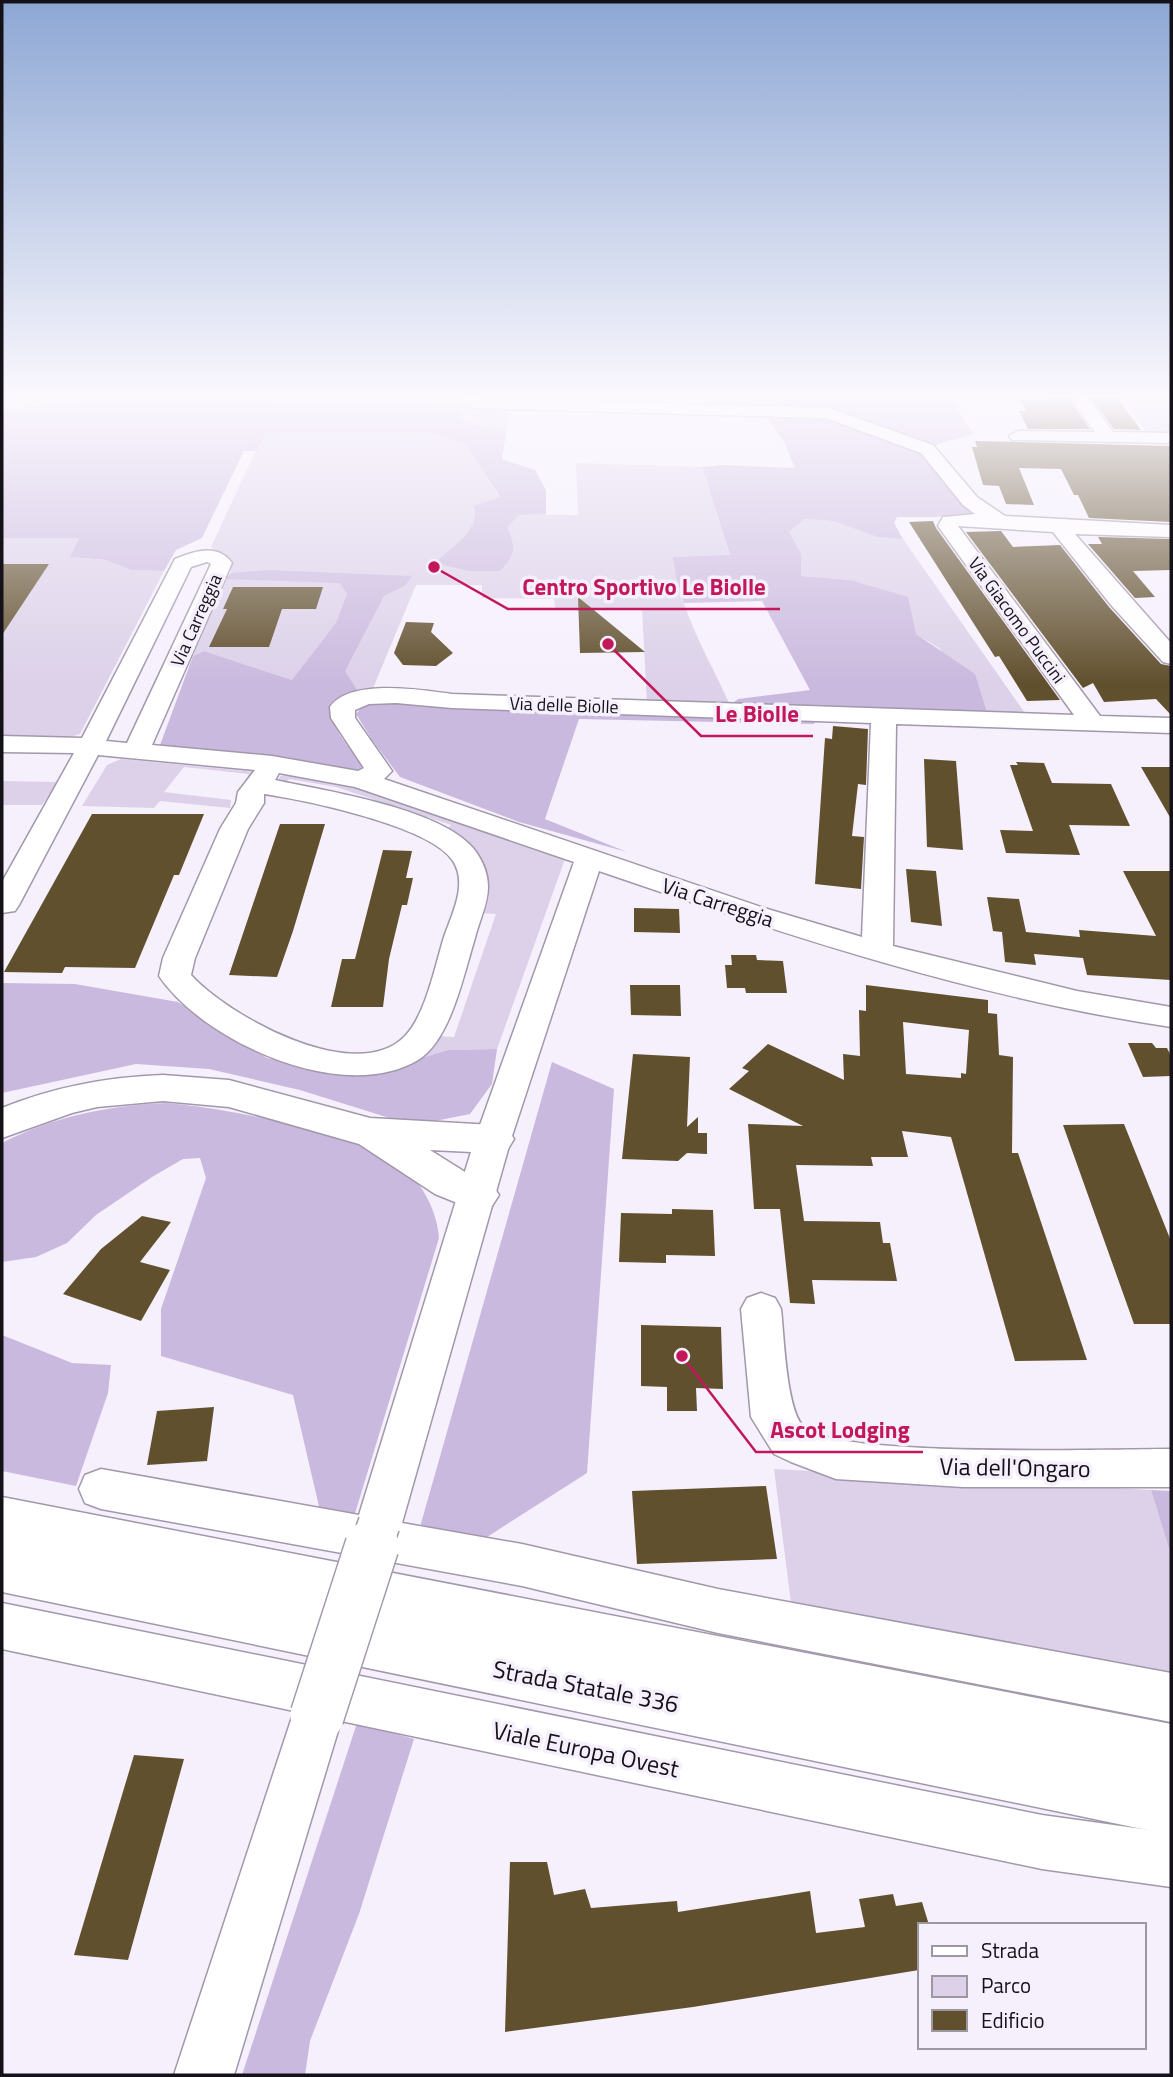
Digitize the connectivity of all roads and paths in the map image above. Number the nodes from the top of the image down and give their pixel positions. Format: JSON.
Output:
{"nodes":[{"id":1,"x":960,"y":490,"type":"edge"},
{"id":2,"x":999,"y":522,"type":"junction"},
{"id":3,"x":1059,"y":527,"type":"junction"},
{"id":4,"x":1167,"y":539,"type":"edge"},
{"id":5,"x":1171,"y":657,"type":"edge"},
{"id":6,"x":884,"y":717,"type":"junction"},
{"id":7,"x":1093,"y":724,"type":"junction"},
{"id":8,"x":1171,"y":726,"type":"edge"},
{"id":9,"x":2,"y":744,"type":"edge"},
{"id":10,"x":90,"y":747,"type":"junction"},
{"id":11,"x":136,"y":751,"type":"junction"},
{"id":12,"x":266,"y":775,"type":"junction"},
{"id":13,"x":361,"y":780,"type":"junction"},
{"id":14,"x":589,"y":859,"type":"junction"},
{"id":15,"x":4,"y":905,"type":"dead end"},
{"id":16,"x":877,"y":951,"type":"junction"},
{"id":17,"x":1171,"y":1017,"type":"edge"},
{"id":18,"x":2,"y":1124,"type":"edge"},
{"id":19,"x":369,"y":1132,"type":"junction"},
{"id":20,"x":493,"y":1139,"type":"junction"},
{"id":21,"x":477,"y":1195,"type":"junction"},
{"id":22,"x":761,"y":1309,"type":"dead end"},
{"id":23,"x":1171,"y":1468,"type":"edge"},
{"id":24,"x":101,"y":1489,"type":"dead end"},
{"id":25,"x":2,"y":1499,"type":"edge"},
{"id":26,"x":2,"y":1520,"type":"edge"},
{"id":27,"x":2,"y":1567,"type":"edge"},
{"id":28,"x":2,"y":1588,"type":"edge"},
{"id":29,"x":288,"y":1601,"type":"junction"},
{"id":30,"x":2,"y":1626,"type":"edge"},
{"id":31,"x":1171,"y":1698,"type":"edge"},
{"id":32,"x":1171,"y":1754,"type":"edge"},
{"id":33,"x":1171,"y":1804,"type":"edge"},
{"id":34,"x":1171,"y":1860,"type":"edge"},
{"id":35,"x":204,"y":2075,"type":"edge"}],
"edges":[{"from":1,"to":2,"type":"street"},
{"from":2,"to":3,"type":"street"},
{"from":2,"to":7,"type":"street","name":"Via Giacomo Puccini"},
{"from":3,"to":4,"type":"street"},
{"from":3,"to":5,"type":"street"},
{"from":6,"to":7,"type":"street","name":"Via delle Biolle"},
{"from":6,"to":13,"type":"street","name":"Via delle Biolle"},
{"from":6,"to":16,"type":"street"},
{"from":7,"to":8,"type":"street","name":"Via delle Biolle"},
{"from":9,"to":10,"type":"street","name":"Via Carreggia"},
{"from":10,"to":11,"type":"street","name":"Via Carreggia"},
{"from":10,"to":11,"type":"street","name":"Via Carreggia"},
{"from":10,"to":15,"type":"street","name":"Via Carreggia"},
{"from":11,"to":12,"type":"street","name":"Via Carreggia"},
{"from":12,"to":12,"type":"street","name":"Via Carreggia"},
{"from":12,"to":13,"type":"street","name":"Via Carreggia"},
{"from":13,"to":14,"type":"street","name":"Via Carreggia"},
{"from":14,"to":16,"type":"street","name":"Via Carreggia"},
{"from":14,"to":20,"type":"street"},
{"from":16,"to":17,"type":"street","name":"Via Carreggia"},
{"from":18,"to":19,"type":"highway"},
{"from":19,"to":20,"type":"highway"},
{"from":19,"to":21,"type":"highway"},
{"from":20,"to":21,"type":"street"},
{"from":21,"to":35,"type":"street","bridge":true},
{"from":22,"to":23,"type":"street","name":"Via dell'Ongaro"},
{"from":24,"to":31,"type":"street"},
{"from":25,"to":29,"type":"highway"},
{"from":26,"to":29,"type":"highway","name":"Strada Statale 336"},
{"from":27,"to":29,"type":"highway","name":"Strada Statale 336"},
{"from":28,"to":29,"type":"highway"},
{"from":29,"to":32,"type":"highway","name":"Strada Statale 336"},
{"from":29,"to":33,"type":"highway","name":"Strada Statale 336"},
{"from":30,"to":34,"type":"street","name":"Viale Europa Ovest"}]}
